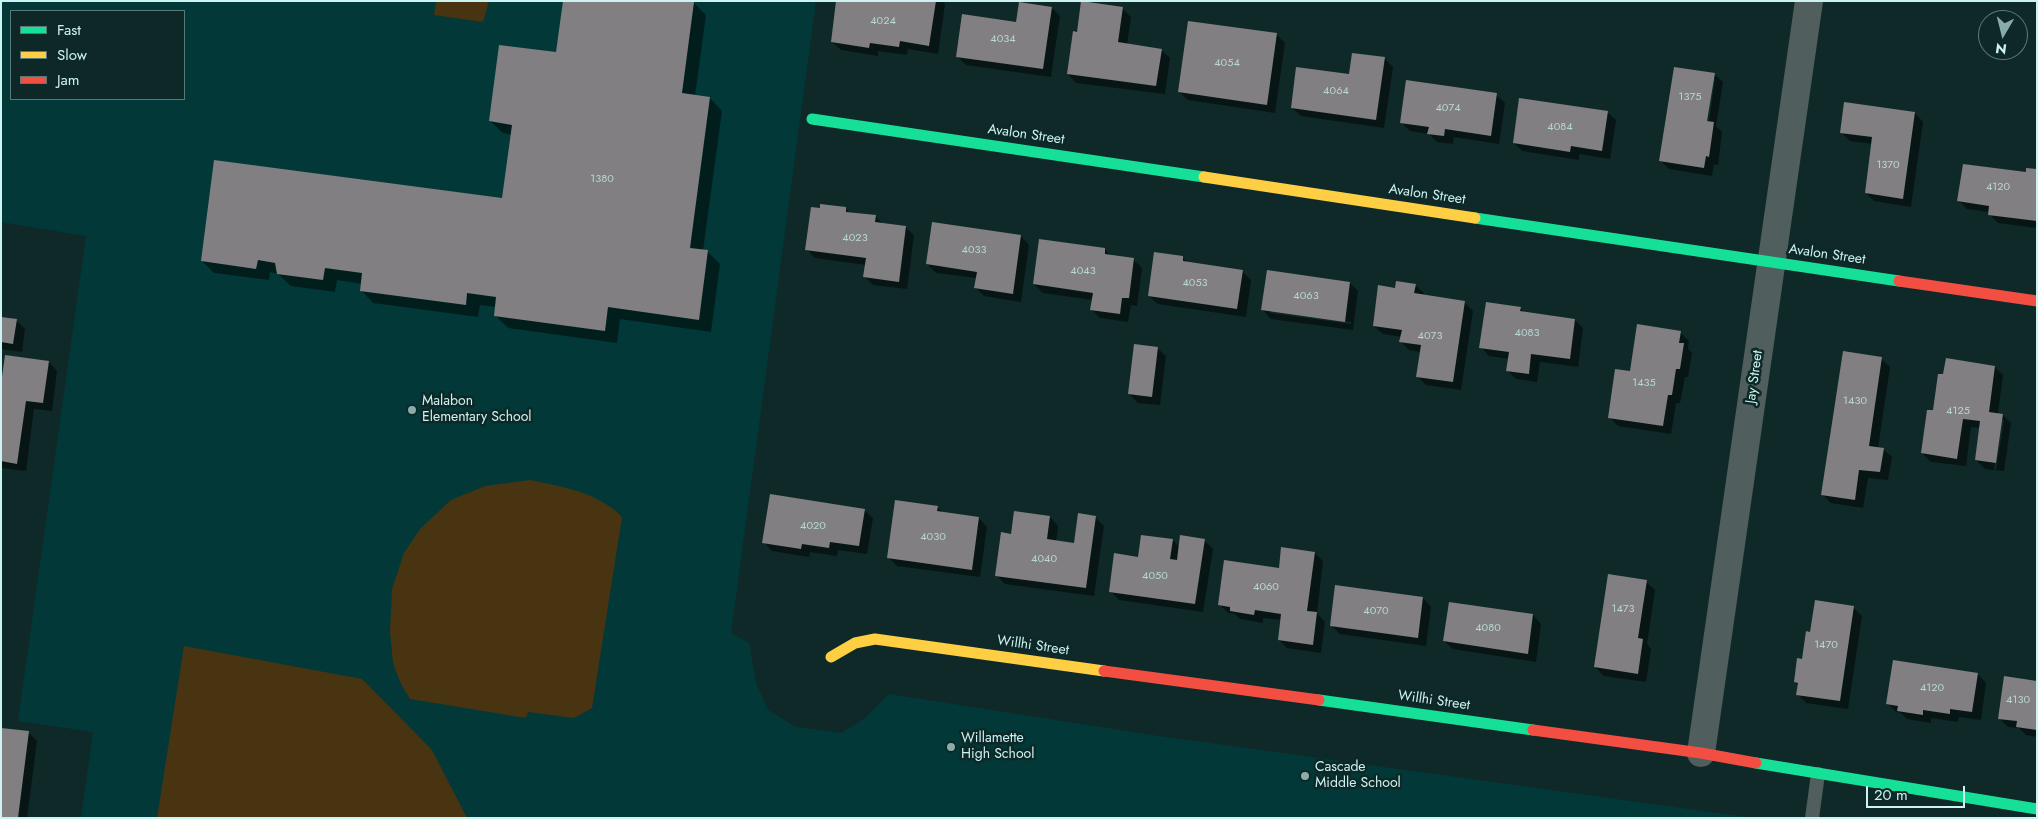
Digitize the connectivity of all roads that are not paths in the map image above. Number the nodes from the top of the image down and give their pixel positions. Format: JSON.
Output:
{"nodes":[{"id":1,"x":1809,"y":1,"type":"edge"},
{"id":2,"x":812,"y":119,"type":"dead end"},
{"id":3,"x":1772,"y":262,"type":"junction"},
{"id":4,"x":2037,"y":301,"type":"edge"},
{"id":5,"x":831,"y":657,"type":"dead end"},
{"id":6,"x":1701,"y":753,"type":"junction"},
{"id":7,"x":1818,"y":774,"type":"junction"},
{"id":8,"x":2037,"y":809,"type":"edge"},
{"id":9,"x":1812,"y":818,"type":"edge"}],
"edges":[{"from":1,"to":3,"type":"street","name":"Jay Street"},
{"from":2,"to":3,"type":"street","name":"Avalon Street"},
{"from":3,"to":4,"type":"street","name":"Avalon Street"},
{"from":3,"to":6,"type":"street","name":"Jay Street"},
{"from":5,"to":6,"type":"street","name":"Willhi Street"},
{"from":6,"to":7,"type":"street","name":"Willhi Street"},
{"from":7,"to":8,"type":"street","name":"Willhi Street"},
{"from":7,"to":9,"type":"lane"}]}
